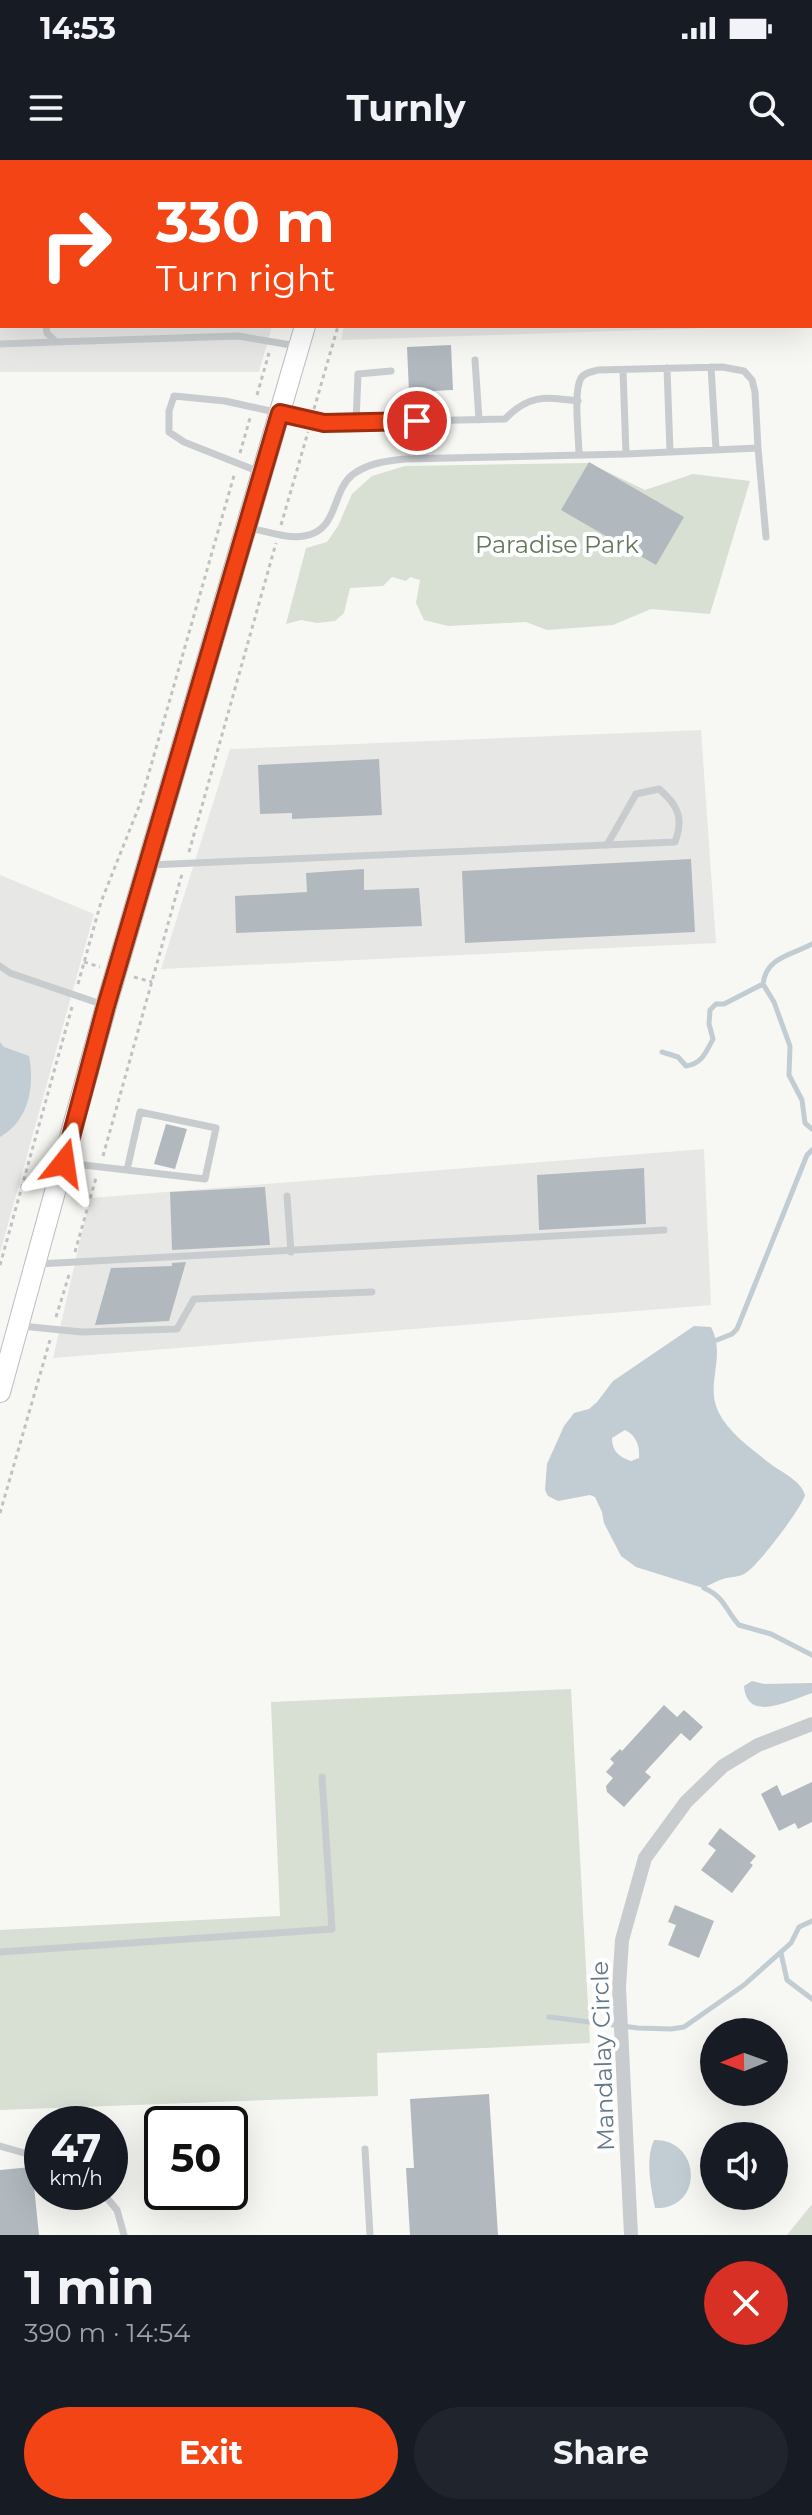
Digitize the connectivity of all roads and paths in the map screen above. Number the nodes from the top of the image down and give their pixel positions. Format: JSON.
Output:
{"nodes":[{"id":1,"x":46,"y":328,"type":"edge"},
{"id":2,"x":211,"y":328,"type":"edge"},
{"id":3,"x":304,"y":328,"type":"edge"},
{"id":4,"x":337,"y":328,"type":"edge"},
{"id":5,"x":211,"y":337,"type":"junction"},
{"id":6,"x":56,"y":342,"type":"junction"},
{"id":7,"x":272,"y":342,"type":"junction"},
{"id":8,"x":0,"y":344,"type":"edge"},
{"id":9,"x":299,"y":347,"type":"junction"},
{"id":10,"x":475,"y":360,"type":"dead end"},
{"id":11,"x":711,"y":367,"type":"junction"},
{"id":12,"x":667,"y":368,"type":"junction"},
{"id":13,"x":623,"y":370,"type":"junction"},
{"id":14,"x":391,"y":371,"type":"dead end"},
{"id":15,"x":578,"y":401,"type":"junction"},
{"id":16,"x":253,"y":407,"type":"junction"},
{"id":17,"x":280,"y":413,"type":"junction"},
{"id":18,"x":311,"y":420,"type":"junction"},
{"id":19,"x":479,"y":420,"type":"junction"},
{"id":20,"x":356,"y":422,"type":"junction"},
{"id":21,"x":758,"y":448,"type":"junction"},
{"id":22,"x":716,"y":449,"type":"junction"},
{"id":23,"x":670,"y":452,"type":"junction"},
{"id":24,"x":626,"y":454,"type":"junction"},
{"id":25,"x":579,"y":455,"type":"junction"},
{"id":26,"x":237,"y":463,"type":"junction"},
{"id":27,"x":263,"y":473,"type":"junction"},
{"id":28,"x":247,"y":528,"type":"junction"},
{"id":29,"x":278,"y":534,"type":"junction"},
{"id":30,"x":766,"y":537,"type":"dead end"},
{"id":31,"x":607,"y":845,"type":"junction"},
{"id":32,"x":185,"y":863,"type":"junction"},
{"id":33,"x":147,"y":865,"type":"junction"},
{"id":34,"x":0,"y":966,"type":"edge"},
{"id":35,"x":75,"y":995,"type":"junction"},
{"id":36,"x":106,"y":1006,"type":"junction"},
{"id":37,"x":64,"y":1163,"type":"junction"},
{"id":38,"x":100,"y":1167,"type":"junction"},
{"id":39,"x":127,"y":1170,"type":"junction"},
{"id":40,"x":287,"y":1196,"type":"dead end"},
{"id":41,"x":664,"y":1230,"type":"dead end"},
{"id":42,"x":291,"y":1252,"type":"junction"},
{"id":43,"x":72,"y":1263,"type":"junction"},
{"id":44,"x":0,"y":1265,"type":"edge"},
{"id":45,"x":36,"y":1265,"type":"junction"},
{"id":46,"x":372,"y":1292,"type":"dead end"},
{"id":47,"x":19,"y":1326,"type":"junction"},
{"id":48,"x":53,"y":1329,"type":"junction"},
{"id":49,"x":5,"y":1353,"type":"edge"},
{"id":50,"x":0,"y":1392,"type":"edge"},
{"id":51,"x":0,"y":1513,"type":"edge"},
{"id":52,"x":812,"y":1724,"type":"edge"},
{"id":53,"x":322,"y":1777,"type":"dead end"},
{"id":54,"x":0,"y":1952,"type":"edge"},
{"id":55,"x":0,"y":2146,"type":"edge"},
{"id":56,"x":365,"y":2149,"type":"dead end"},
{"id":57,"x":24,"y":2153,"type":"edge"},
{"id":58,"x":117,"y":2210,"type":"edge"},
{"id":59,"x":124,"y":2235,"type":"edge"},
{"id":60,"x":370,"y":2235,"type":"edge"},
{"id":61,"x":631,"y":2235,"type":"edge"}],
"edges":[{"from":1,"to":6,"type":"lane"},
{"from":2,"to":5,"type":"lane"},
{"from":3,"to":9,"type":"main road"},
{"from":4,"to":18,"type":"path"},
{"from":5,"to":6,"type":"lane"},
{"from":5,"to":7,"type":"lane"},
{"from":6,"to":8,"type":"lane"},
{"from":7,"to":9,"type":"lane"},
{"from":7,"to":16,"type":"path"},
{"from":9,"to":17,"type":"main road"},
{"from":10,"to":19,"type":"lane"},
{"from":11,"to":12,"type":"lane"},
{"from":11,"to":21,"type":"lane"},
{"from":11,"to":22,"type":"lane"},
{"from":12,"to":13,"type":"lane"},
{"from":12,"to":23,"type":"lane"},
{"from":13,"to":15,"type":"lane"},
{"from":13,"to":24,"type":"lane"},
{"from":14,"to":20,"type":"lane"},
{"from":15,"to":19,"type":"lane"},
{"from":15,"to":25,"type":"lane"},
{"from":16,"to":17,"type":"lane"},
{"from":16,"to":26,"type":"path"},
{"from":16,"to":26,"type":"lane"},
{"from":17,"to":18,"type":"lane"},
{"from":17,"to":27,"type":"main road"},
{"from":18,"to":20,"type":"lane"},
{"from":18,"to":29,"type":"path"},
{"from":19,"to":20,"type":"lane"},
{"from":21,"to":22,"type":"lane"},
{"from":21,"to":30,"type":"lane"},
{"from":22,"to":23,"type":"lane"},
{"from":23,"to":24,"type":"lane"},
{"from":24,"to":25,"type":"lane"},
{"from":25,"to":29,"type":"lane"},
{"from":26,"to":27,"type":"lane"},
{"from":26,"to":35,"type":"path"},
{"from":27,"to":28,"type":"main road"},
{"from":28,"to":29,"type":"lane"},
{"from":28,"to":33,"type":"main road"},
{"from":29,"to":32,"type":"path"},
{"from":31,"to":31,"type":"lane"},
{"from":31,"to":32,"type":"lane"},
{"from":32,"to":33,"type":"lane"},
{"from":32,"to":38,"type":"path"},
{"from":33,"to":36,"type":"main road"},
{"from":34,"to":35,"type":"lane"},
{"from":35,"to":36,"type":"lane"},
{"from":35,"to":44,"type":"path"},
{"from":36,"to":37,"type":"main road"},
{"from":37,"to":38,"type":"lane"},
{"from":37,"to":45,"type":"main road"},
{"from":38,"to":39,"type":"lane"},
{"from":38,"to":43,"type":"path"},
{"from":39,"to":39,"type":"lane"},
{"from":40,"to":42,"type":"lane"},
{"from":41,"to":42,"type":"lane"},
{"from":42,"to":43,"type":"lane"},
{"from":43,"to":45,"type":"lane"},
{"from":43,"to":48,"type":"path"},
{"from":45,"to":47,"type":"main road"},
{"from":46,"to":48,"type":"lane"},
{"from":47,"to":48,"type":"lane"},
{"from":47,"to":49,"type":"main road"},
{"from":48,"to":51,"type":"path"},
{"from":49,"to":50,"type":"main road"},
{"from":52,"to":61,"type":"street","name":"Mandalay Circle"},
{"from":53,"to":54,"type":"lane"},
{"from":55,"to":57,"type":"lane"},
{"from":56,"to":60,"type":"lane"},
{"from":58,"to":59,"type":"lane"}]}
